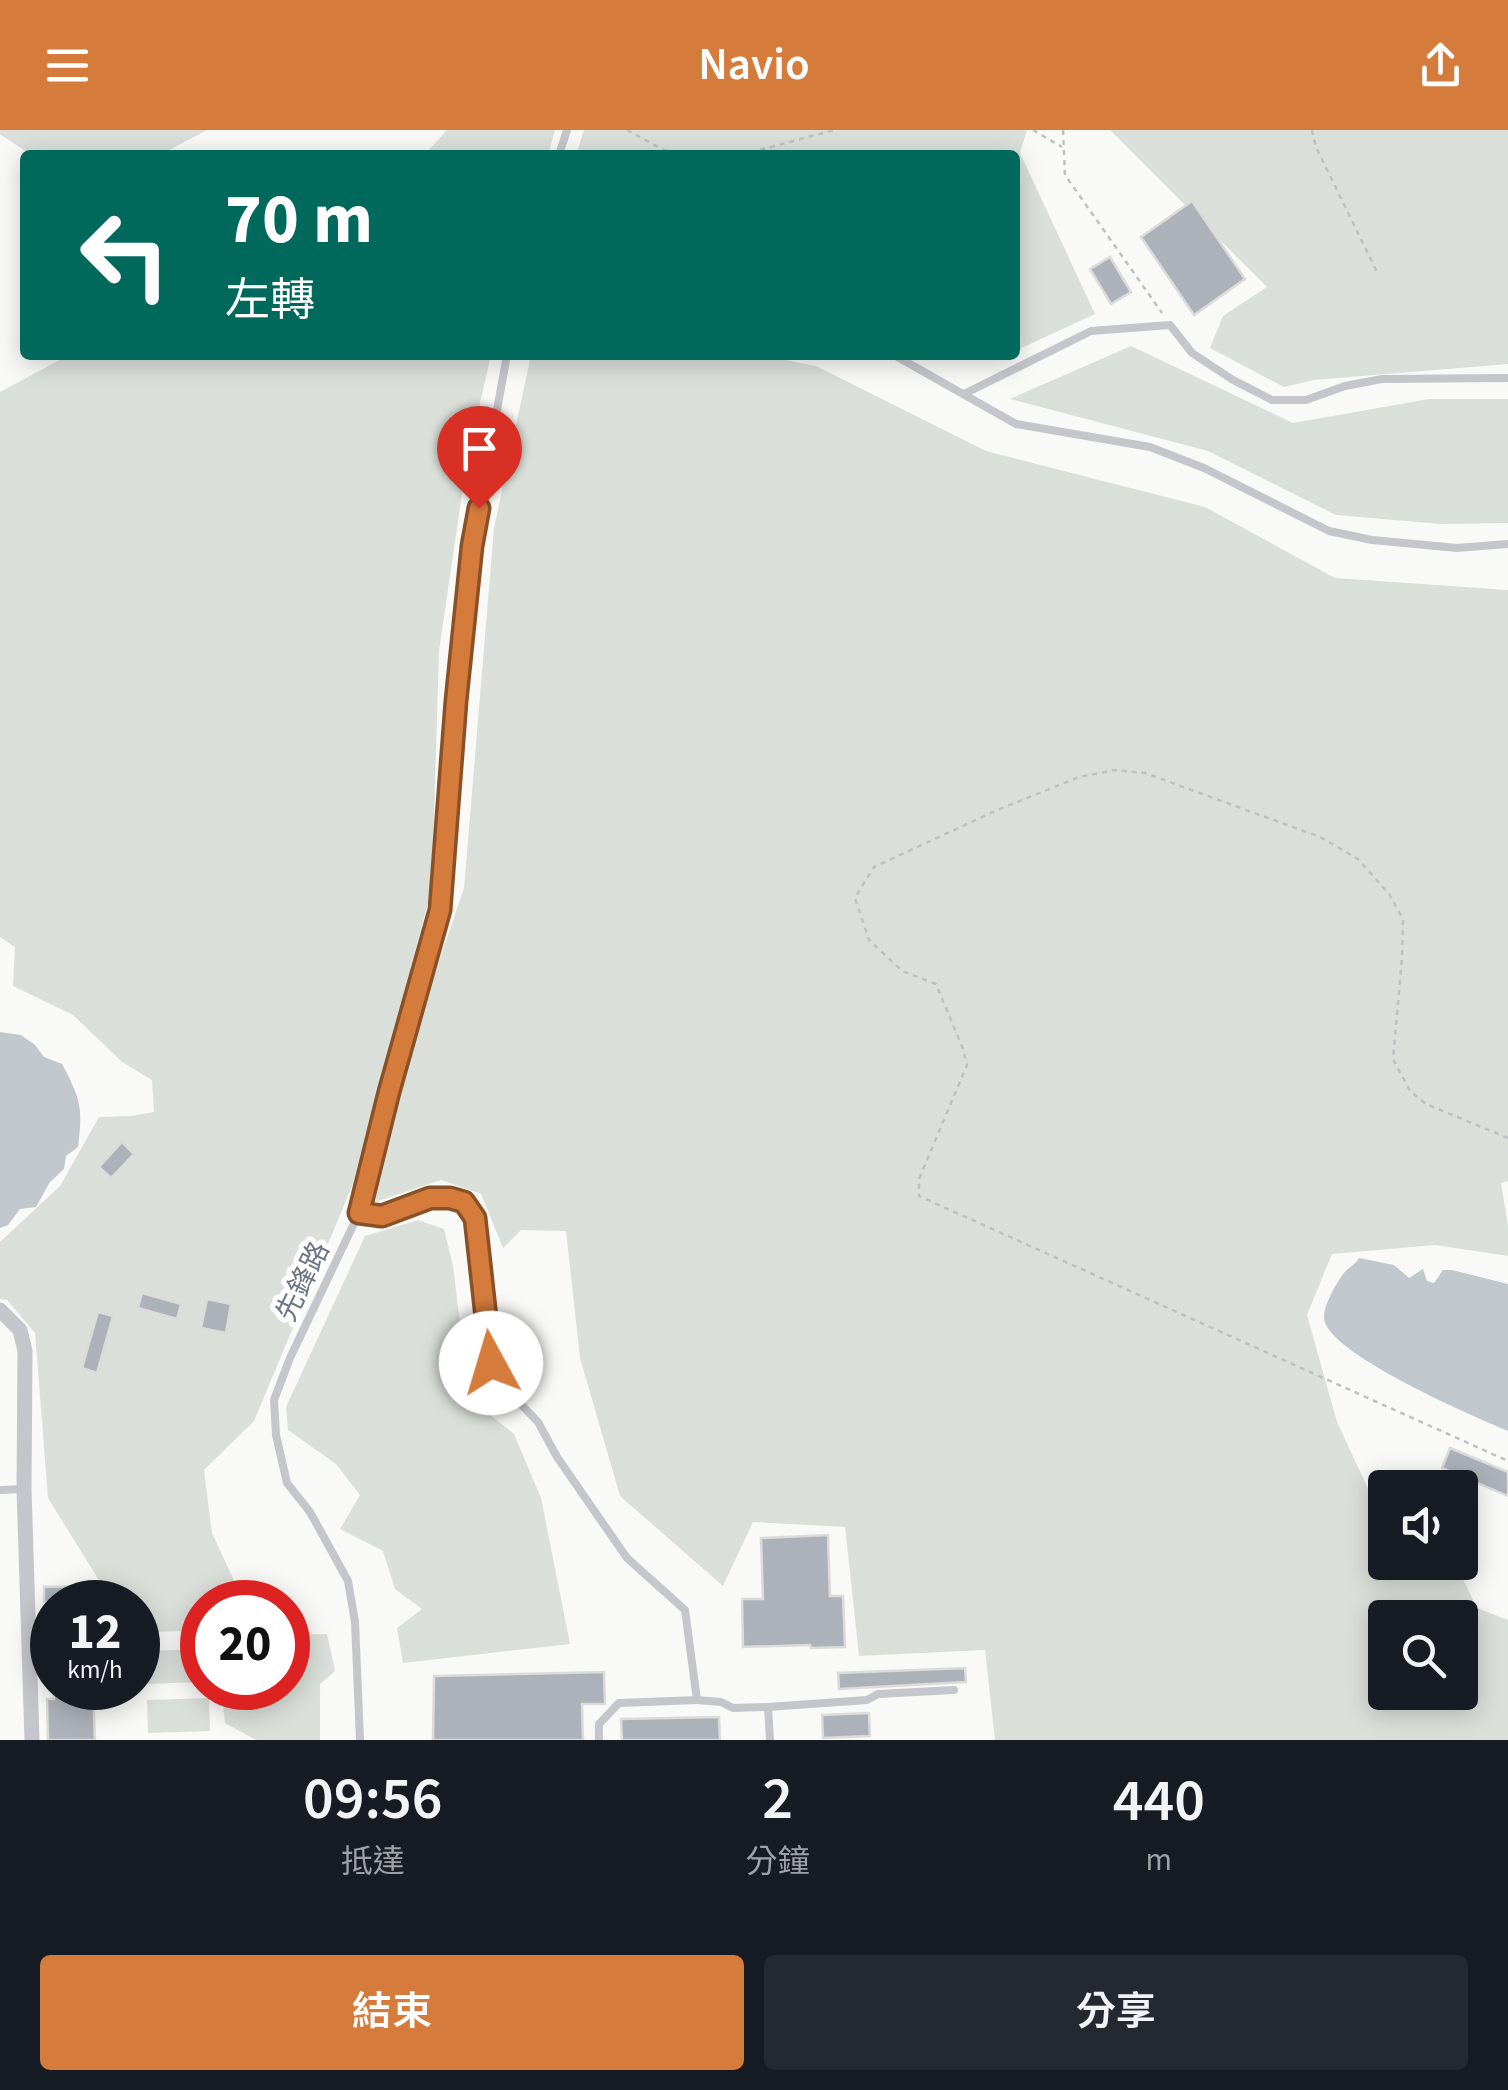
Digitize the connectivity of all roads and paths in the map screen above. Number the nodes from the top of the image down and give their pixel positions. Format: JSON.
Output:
{"nodes":[{"id":1,"x":627,"y":130,"type":"edge"},
{"id":2,"x":834,"y":130,"type":"edge"},
{"id":3,"x":1033,"y":130,"type":"edge"},
{"id":4,"x":1063,"y":130,"type":"edge"},
{"id":5,"x":1312,"y":130,"type":"edge"},
{"id":6,"x":1064,"y":147,"type":"junction"},
{"id":7,"x":664,"y":150,"type":"edge"},
{"id":8,"x":760,"y":150,"type":"edge"},
{"id":9,"x":1377,"y":272,"type":"dead end"},
{"id":10,"x":1170,"y":325,"type":"junction"},
{"id":11,"x":506,"y":360,"type":"edge"},
{"id":12,"x":903,"y":360,"type":"edge"},
{"id":13,"x":1508,"y":378,"type":"edge"},
{"id":14,"x":964,"y":394,"type":"junction"},
{"id":15,"x":1508,"y":544,"type":"edge"},
{"id":16,"x":1508,"y":1130,"type":"edge"},
{"id":17,"x":1502,"y":1135,"type":"junction"},
{"id":18,"x":1508,"y":1138,"type":"edge"},
{"id":19,"x":359,"y":1213,"type":"junction"},
{"id":20,"x":0,"y":1310,"type":"edge"},
{"id":21,"x":1508,"y":1462,"type":"edge"},
{"id":22,"x":24,"y":1488,"type":"junction"},
{"id":23,"x":0,"y":1490,"type":"edge"},
{"id":24,"x":954,"y":1690,"type":"dead end"},
{"id":25,"x":697,"y":1700,"type":"junction"},
{"id":26,"x":768,"y":1706,"type":"junction"},
{"id":27,"x":32,"y":1740,"type":"edge"},
{"id":28,"x":360,"y":1740,"type":"edge"},
{"id":29,"x":598,"y":1740,"type":"edge"},
{"id":30,"x":770,"y":1740,"type":"edge"}],
"edges":[{"from":1,"to":7,"type":"path"},
{"from":2,"to":8,"type":"path"},
{"from":3,"to":6,"type":"path"},
{"from":4,"to":6,"type":"path"},
{"from":5,"to":9,"type":"path"},
{"from":6,"to":10,"type":"path"},
{"from":10,"to":13,"type":"lane"},
{"from":10,"to":14,"type":"lane"},
{"from":11,"to":19,"type":"lane","name":"先鋒路"},
{"from":12,"to":14,"type":"lane"},
{"from":14,"to":15,"type":"lane"},
{"from":16,"to":17,"type":"path"},
{"from":17,"to":18,"type":"path"},
{"from":17,"to":21,"type":"path"},
{"from":19,"to":25,"type":"lane"},
{"from":19,"to":28,"type":"lane","name":"先鋒路"},
{"from":20,"to":22,"type":"street"},
{"from":22,"to":23,"type":"lane"},
{"from":22,"to":27,"type":"street"},
{"from":24,"to":26,"type":"lane"},
{"from":25,"to":26,"type":"lane"},
{"from":25,"to":29,"type":"lane"},
{"from":26,"to":30,"type":"lane"}]}
